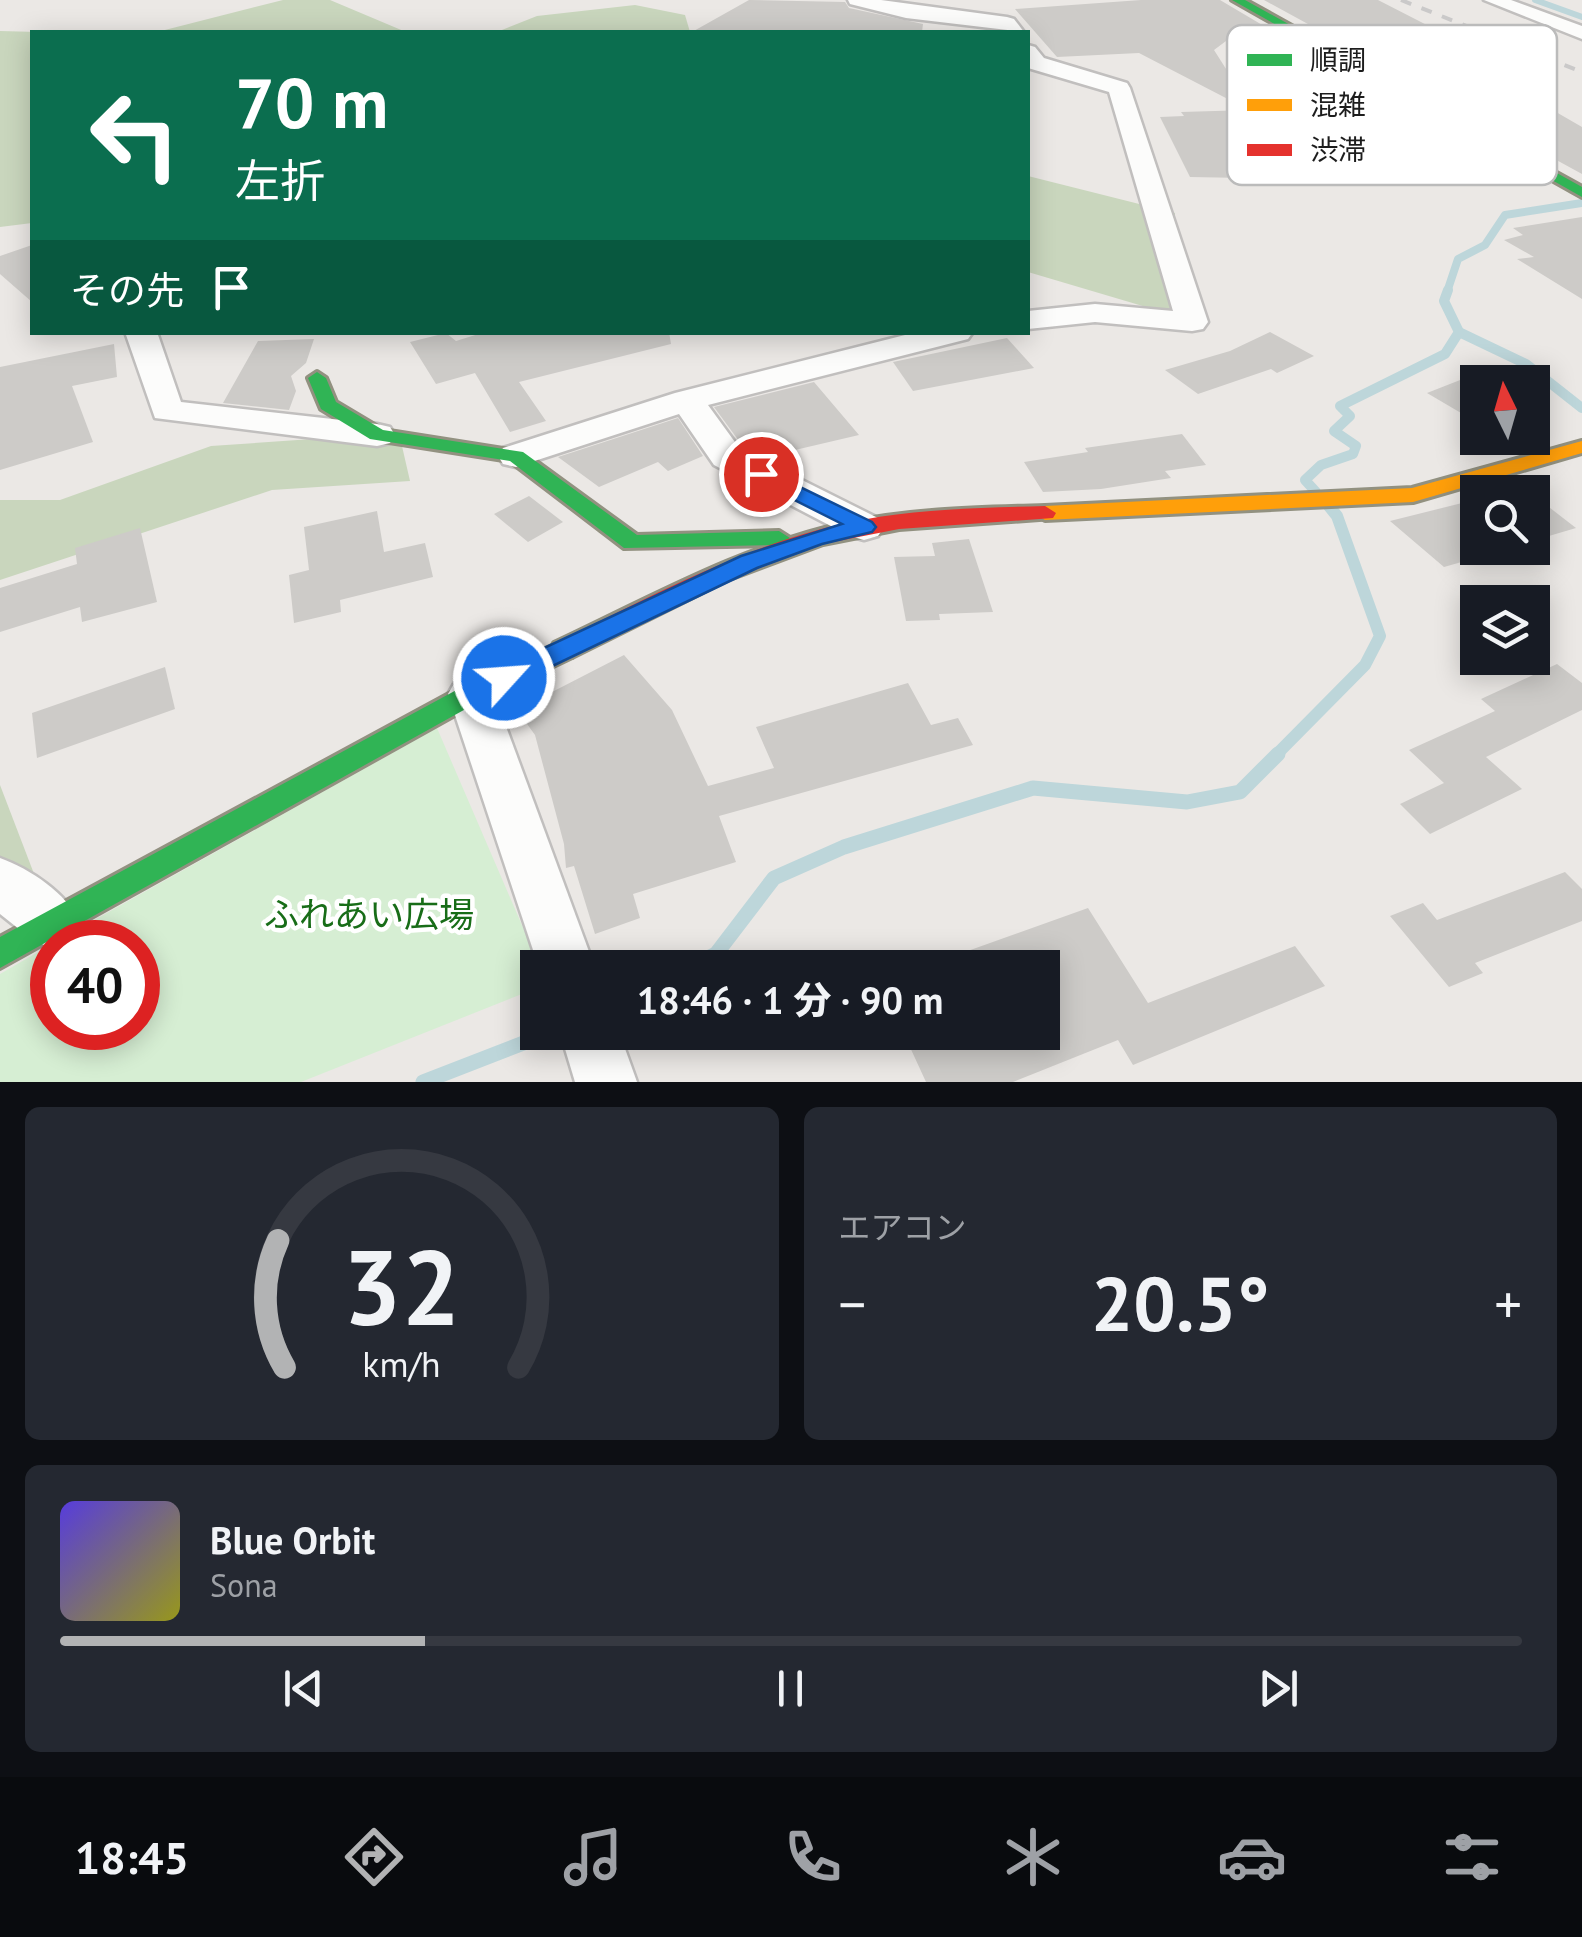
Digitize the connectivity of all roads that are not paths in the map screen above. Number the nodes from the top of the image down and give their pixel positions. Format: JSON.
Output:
{"nodes":[{"id":1,"x":857,"y":0,"type":"edge"},
{"id":2,"x":1237,"y":0,"type":"edge"},
{"id":3,"x":1493,"y":0,"type":"edge"},
{"id":4,"x":906,"y":12,"type":"junction"},
{"id":5,"x":1282,"y":25,"type":"edge"},
{"id":6,"x":931,"y":30,"type":"edge"},
{"id":7,"x":1012,"y":30,"type":"edge"},
{"id":8,"x":1582,"y":33,"type":"edge"},
{"id":9,"x":1030,"y":54,"type":"edge"},
{"id":10,"x":1557,"y":179,"type":"edge"},
{"id":11,"x":1582,"y":193,"type":"edge"},
{"id":12,"x":1030,"y":320,"type":"edge"},
{"id":13,"x":142,"y":335,"type":"edge"},
{"id":14,"x":946,"y":335,"type":"edge"},
{"id":15,"x":316,"y":378,"type":"dead end"},
{"id":16,"x":688,"y":400,"type":"junction"},
{"id":17,"x":377,"y":436,"type":"junction"},
{"id":18,"x":1582,"y":447,"type":"edge"},
{"id":19,"x":516,"y":456,"type":"junction"},
{"id":20,"x":864,"y":527,"type":"junction"},
{"id":21,"x":817,"y":537,"type":"junction"},
{"id":22,"x":471,"y":694,"type":"junction"},
{"id":23,"x":0,"y":882,"type":"edge"},
{"id":24,"x":49,"y":920,"type":"edge"},
{"id":25,"x":58,"y":920,"type":"edge"},
{"id":26,"x":30,"y":936,"type":"edge"},
{"id":27,"x":561,"y":950,"type":"edge"},
{"id":28,"x":0,"y":953,"type":"edge"},
{"id":29,"x":595,"y":1050,"type":"edge"},
{"id":30,"x":606,"y":1082,"type":"edge"}],
"edges":[{"from":1,"to":4,"type":"street"},
{"from":2,"to":5,"type":"street"},
{"from":3,"to":8,"type":"street"},
{"from":4,"to":6,"type":"street"},
{"from":4,"to":7,"type":"street"},
{"from":9,"to":12,"type":"street"},
{"from":10,"to":11,"type":"street"},
{"from":13,"to":17,"type":"street"},
{"from":14,"to":16,"type":"street"},
{"from":15,"to":17,"type":"street"},
{"from":16,"to":19,"type":"street"},
{"from":16,"to":20,"type":"street"},
{"from":17,"to":19,"type":"street"},
{"from":18,"to":20,"type":"street"},
{"from":19,"to":21,"type":"street"},
{"from":20,"to":21,"type":"street"},
{"from":21,"to":22,"type":"street"},
{"from":22,"to":25,"type":"street"},
{"from":22,"to":27,"type":"street"},
{"from":23,"to":24,"type":"street"},
{"from":26,"to":28,"type":"street"},
{"from":29,"to":30,"type":"street"}]}
